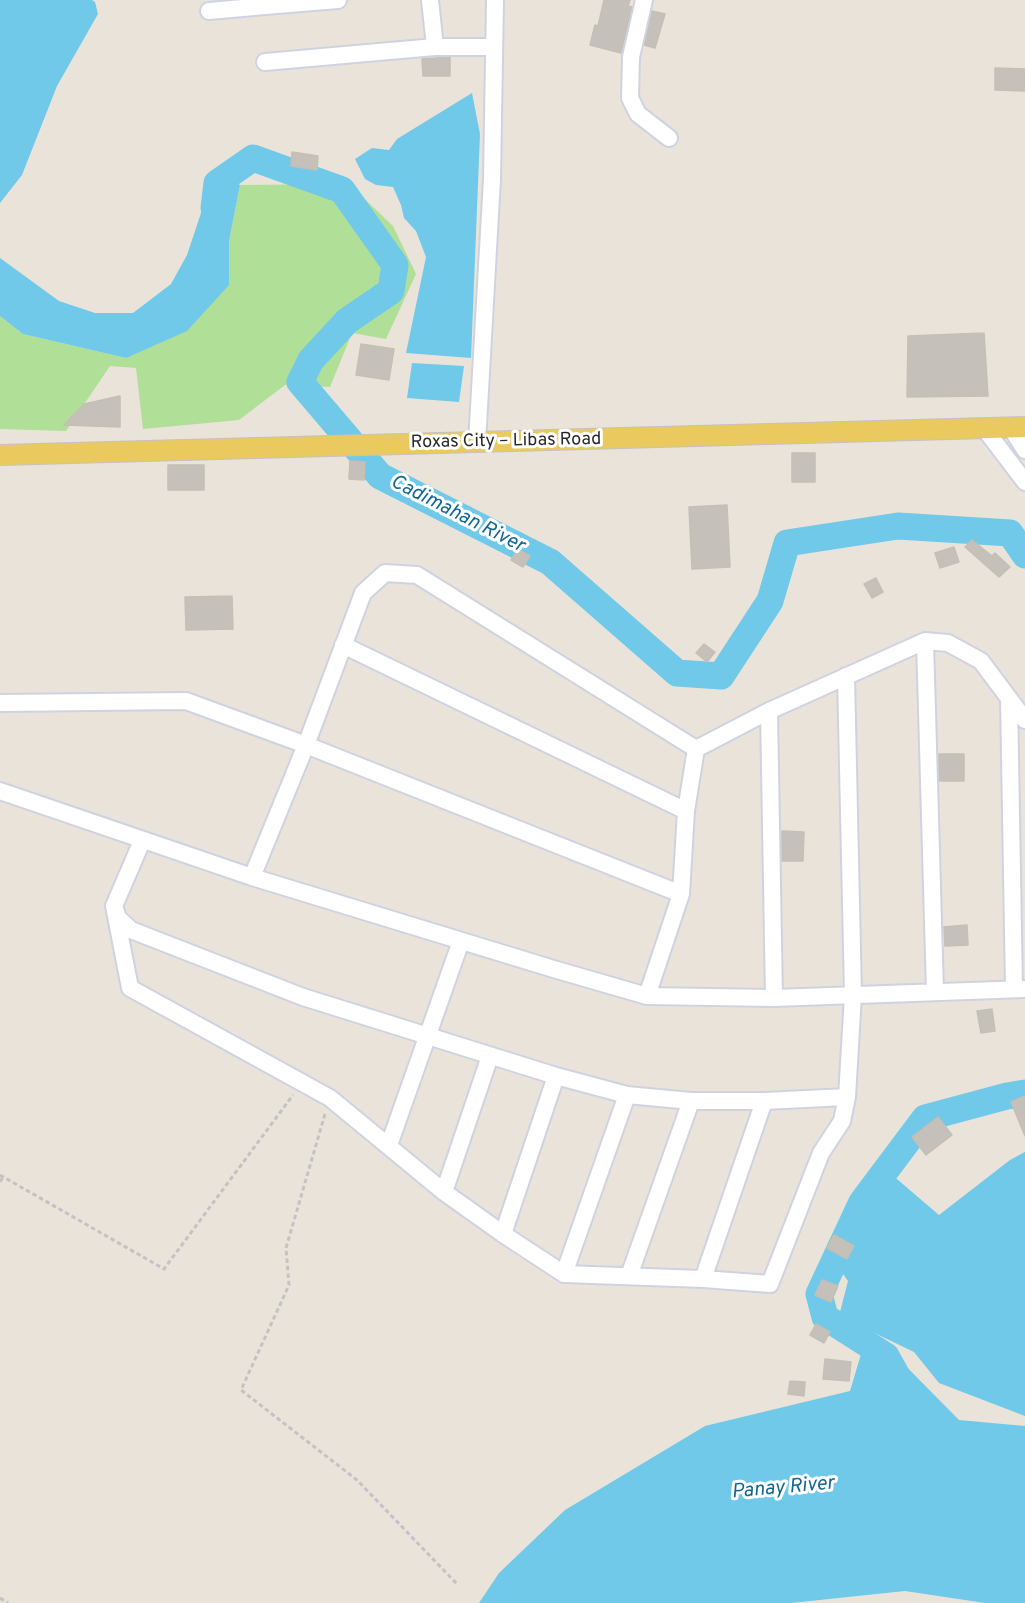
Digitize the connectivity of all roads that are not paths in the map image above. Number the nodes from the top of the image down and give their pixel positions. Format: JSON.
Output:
{"nodes":[{"id":1,"x":338,"y":0,"type":"edge"},
{"id":2,"x":430,"y":0,"type":"edge"},
{"id":3,"x":495,"y":0,"type":"edge"},
{"id":4,"x":644,"y":0,"type":"edge"},
{"id":5,"x":264,"y":3,"type":"edge"},
{"id":6,"x":209,"y":11,"type":"dead end"},
{"id":7,"x":435,"y":47,"type":"junction"},
{"id":8,"x":493,"y":47,"type":"junction"},
{"id":9,"x":265,"y":62,"type":"dead end"},
{"id":10,"x":669,"y":138,"type":"dead end"},
{"id":11,"x":984,"y":428,"type":"junction"},
{"id":12,"x":1018,"y":428,"type":"edge"},
{"id":13,"x":477,"y":443,"type":"junction"},
{"id":14,"x":1025,"y":450,"type":"edge"},
{"id":15,"x":0,"y":455,"type":"edge"},
{"id":16,"x":1025,"y":482,"type":"edge"},
{"id":17,"x":925,"y":641,"type":"junction"},
{"id":18,"x":343,"y":645,"type":"junction"},
{"id":19,"x":846,"y":676,"type":"junction"},
{"id":20,"x":1009,"y":698,"type":"junction"},
{"id":21,"x":0,"y":703,"type":"edge"},
{"id":22,"x":769,"y":711,"type":"junction"},
{"id":23,"x":1025,"y":720,"type":"edge"},
{"id":24,"x":306,"y":745,"type":"junction"},
{"id":25,"x":696,"y":749,"type":"junction"},
{"id":26,"x":0,"y":791,"type":"edge"},
{"id":27,"x":686,"y":811,"type":"junction"},
{"id":28,"x":142,"y":841,"type":"junction"},
{"id":29,"x":252,"y":877,"type":"junction"},
{"id":30,"x":681,"y":894,"type":"junction"},
{"id":31,"x":114,"y":906,"type":"junction"},
{"id":32,"x":460,"y":941,"type":"junction"},
{"id":33,"x":1020,"y":989,"type":"edge"},
{"id":34,"x":935,"y":992,"type":"junction"},
{"id":35,"x":853,"y":994,"type":"junction"},
{"id":36,"x":647,"y":996,"type":"junction"},
{"id":37,"x":774,"y":998,"type":"junction"},
{"id":38,"x":427,"y":1035,"type":"junction"},
{"id":39,"x":490,"y":1056,"type":"junction"},
{"id":40,"x":556,"y":1076,"type":"junction"},
{"id":41,"x":627,"y":1095,"type":"junction"},
{"id":42,"x":847,"y":1097,"type":"junction"},
{"id":43,"x":691,"y":1101,"type":"junction"},
{"id":44,"x":764,"y":1101,"type":"junction"},
{"id":45,"x":389,"y":1145,"type":"junction"},
{"id":46,"x":444,"y":1192,"type":"junction"},
{"id":47,"x":503,"y":1234,"type":"junction"},
{"id":48,"x":564,"y":1274,"type":"junction"},
{"id":49,"x":629,"y":1276,"type":"junction"},
{"id":50,"x":703,"y":1279,"type":"junction"}],
"edges":[{"from":1,"to":5,"type":"street"},
{"from":2,"to":7,"type":"street"},
{"from":3,"to":8,"type":"street"},
{"from":4,"to":10,"type":"street"},
{"from":5,"to":6,"type":"street"},
{"from":7,"to":8,"type":"street"},
{"from":7,"to":9,"type":"street"},
{"from":8,"to":13,"type":"street"},
{"from":11,"to":12,"type":"main road","name":"Roxas City – Libas Road"},
{"from":11,"to":13,"type":"main road","name":"Roxas City – Libas Road"},
{"from":11,"to":16,"type":"street"},
{"from":12,"to":14,"type":"street"},
{"from":13,"to":15,"type":"main road","name":"Roxas City – Libas Road"},
{"from":17,"to":19,"type":"street"},
{"from":17,"to":20,"type":"street"},
{"from":17,"to":34,"type":"street"},
{"from":18,"to":24,"type":"street"},
{"from":18,"to":25,"type":"street"},
{"from":18,"to":27,"type":"street"},
{"from":19,"to":22,"type":"street"},
{"from":19,"to":35,"type":"street"},
{"from":20,"to":23,"type":"street"},
{"from":20,"to":33,"type":"street"},
{"from":21,"to":24,"type":"street"},
{"from":22,"to":25,"type":"street"},
{"from":22,"to":37,"type":"street"},
{"from":24,"to":29,"type":"street"},
{"from":24,"to":30,"type":"street"},
{"from":25,"to":27,"type":"street"},
{"from":26,"to":28,"type":"street"},
{"from":27,"to":30,"type":"street"},
{"from":28,"to":29,"type":"street"},
{"from":28,"to":31,"type":"street"},
{"from":29,"to":32,"type":"street"},
{"from":30,"to":36,"type":"street"},
{"from":31,"to":38,"type":"street"},
{"from":31,"to":45,"type":"street"},
{"from":32,"to":36,"type":"street"},
{"from":32,"to":38,"type":"street"},
{"from":33,"to":34,"type":"street"},
{"from":34,"to":35,"type":"street"},
{"from":35,"to":37,"type":"street"},
{"from":35,"to":42,"type":"street"},
{"from":36,"to":37,"type":"street"},
{"from":38,"to":39,"type":"street"},
{"from":38,"to":45,"type":"street"},
{"from":39,"to":40,"type":"street"},
{"from":39,"to":46,"type":"street"},
{"from":40,"to":41,"type":"street"},
{"from":40,"to":47,"type":"street"},
{"from":41,"to":43,"type":"street"},
{"from":41,"to":48,"type":"street"},
{"from":42,"to":44,"type":"street"},
{"from":42,"to":50,"type":"street"},
{"from":43,"to":44,"type":"street"},
{"from":43,"to":49,"type":"street"},
{"from":44,"to":50,"type":"street"},
{"from":45,"to":46,"type":"street"},
{"from":46,"to":47,"type":"street"},
{"from":47,"to":48,"type":"street"},
{"from":48,"to":49,"type":"street"},
{"from":49,"to":50,"type":"street"}]}
